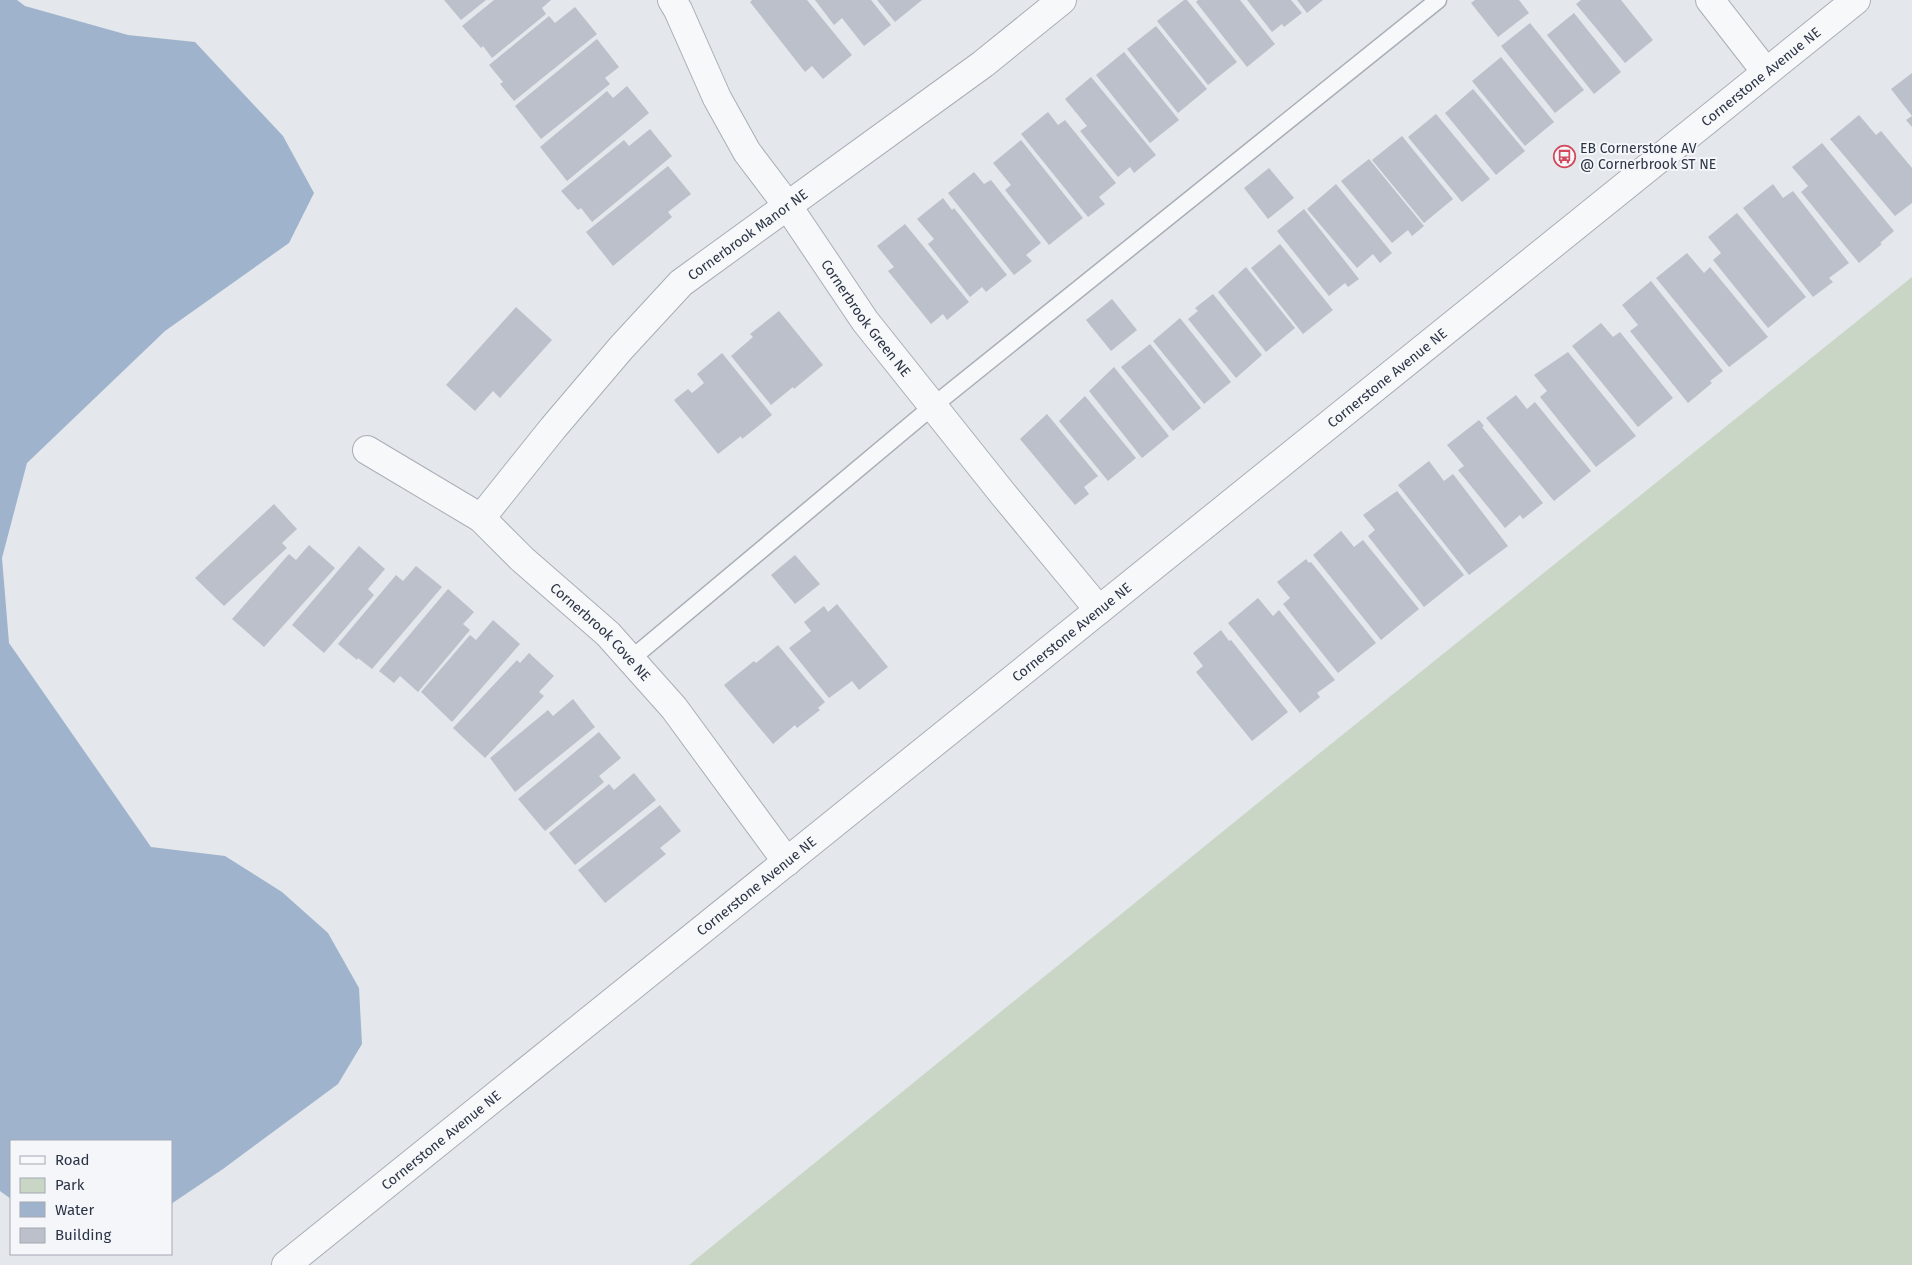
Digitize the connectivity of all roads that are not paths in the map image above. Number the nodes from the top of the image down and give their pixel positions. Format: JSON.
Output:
{"nodes":[{"id":1,"x":672,"y":0,"type":"edge"},
{"id":2,"x":1062,"y":0,"type":"edge"},
{"id":3,"x":1438,"y":0,"type":"edge"},
{"id":4,"x":1710,"y":0,"type":"edge"},
{"id":5,"x":1856,"y":0,"type":"edge"},
{"id":6,"x":1766,"y":72,"type":"junction"},
{"id":7,"x":787,"y":205,"type":"junction"},
{"id":8,"x":933,"y":406,"type":"junction"},
{"id":9,"x":367,"y":450,"type":"dead end"},
{"id":10,"x":481,"y":518,"type":"junction"},
{"id":11,"x":1099,"y":610,"type":"junction"},
{"id":12,"x":630,"y":659,"type":"junction"},
{"id":13,"x":786,"y":862,"type":"junction"},
{"id":14,"x":286,"y":1265,"type":"edge"}],
"edges":[{"from":1,"to":7,"type":"street","name":"Cornerbrook Green NE"},
{"from":2,"to":7,"type":"street","name":"Cornerbrook Manor NE"},
{"from":3,"to":8,"type":"lane"},
{"from":4,"to":6,"type":"street"},
{"from":5,"to":6,"type":"street","name":"Cornerstone Avenue NE"},
{"from":6,"to":11,"type":"street","name":"Cornerstone Avenue NE"},
{"from":7,"to":8,"type":"street","name":"Cornerbrook Green NE"},
{"from":7,"to":10,"type":"street","name":"Cornerbrook Manor NE"},
{"from":8,"to":11,"type":"street","name":"Cornerbrook Green NE"},
{"from":8,"to":12,"type":"lane"},
{"from":9,"to":10,"type":"street","name":"Cornerbrook Cove NE"},
{"from":10,"to":12,"type":"street","name":"Cornerbrook Cove NE"},
{"from":11,"to":13,"type":"street","name":"Cornerstone Avenue NE"},
{"from":12,"to":13,"type":"street","name":"Cornerbrook Cove NE"},
{"from":13,"to":14,"type":"street","name":"Cornerstone Avenue NE"}]}
